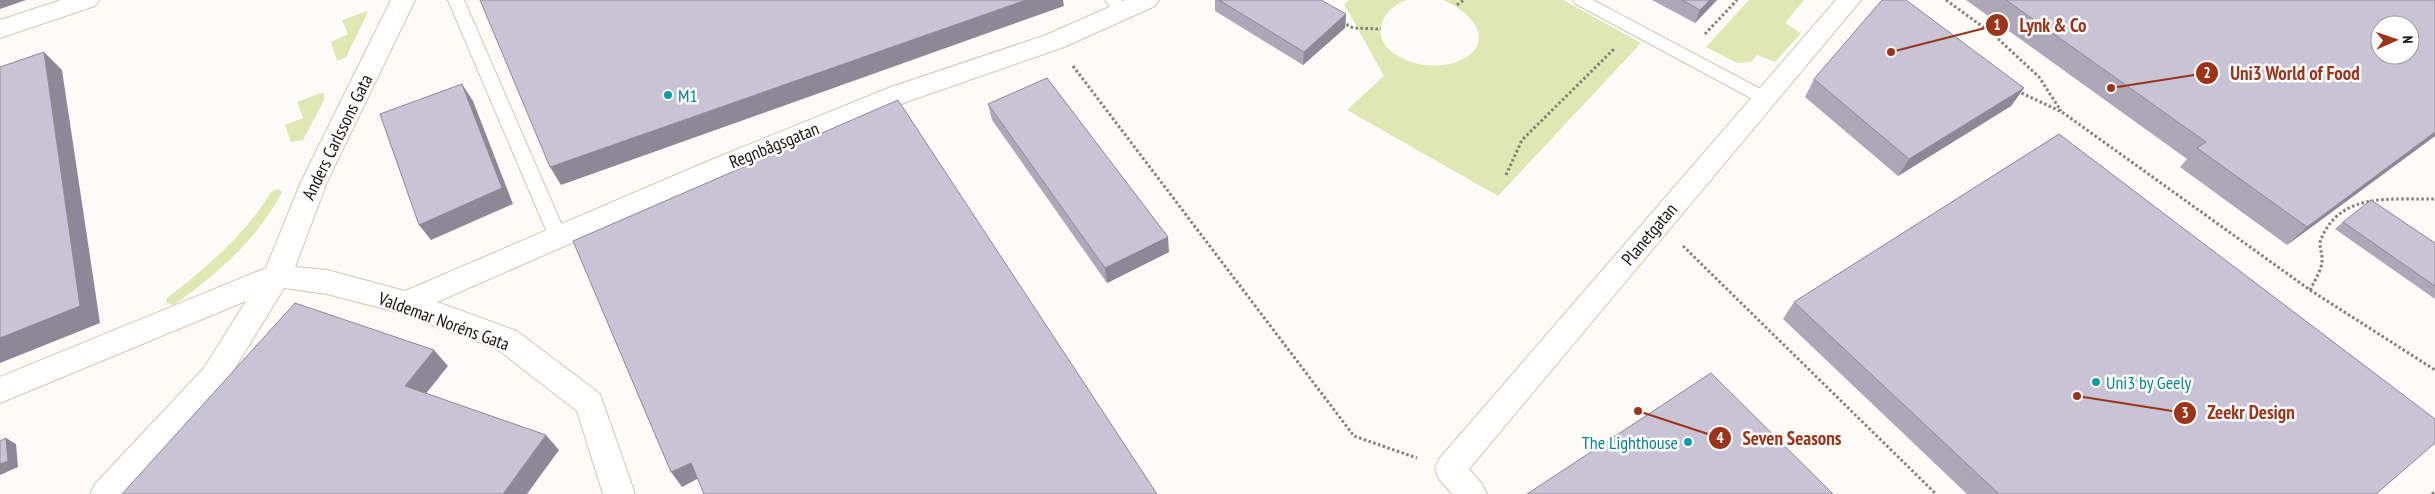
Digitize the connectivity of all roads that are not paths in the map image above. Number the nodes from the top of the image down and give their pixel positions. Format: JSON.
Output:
{"nodes":[{"id":1,"x":88,"y":0,"type":"edge"},
{"id":2,"x":403,"y":0,"type":"edge"},
{"id":3,"x":456,"y":0,"type":"edge"},
{"id":4,"x":1147,"y":0,"type":"edge"},
{"id":5,"x":1581,"y":0,"type":"edge"},
{"id":6,"x":1848,"y":0,"type":"edge"},
{"id":7,"x":1117,"y":5,"type":"edge"},
{"id":8,"x":0,"y":29,"type":"edge"},
{"id":9,"x":1764,"y":98,"type":"junction"},
{"id":10,"x":558,"y":237,"type":"junction"},
{"id":11,"x":278,"y":276,"type":"junction"},
{"id":12,"x":406,"y":303,"type":"junction"},
{"id":13,"x":0,"y":390,"type":"edge"},
{"id":14,"x":106,"y":494,"type":"edge"},
{"id":15,"x":619,"y":494,"type":"edge"},
{"id":16,"x":1471,"y":494,"type":"edge"}],
"edges":[{"from":1,"to":8,"type":"street"},
{"from":2,"to":11,"type":"street","name":"Anders Carlssons Gata"},
{"from":3,"to":10,"type":"lane"},
{"from":4,"to":7,"type":"street","name":"Regnbågsgatan"},
{"from":5,"to":9,"type":"lane"},
{"from":6,"to":9,"type":"street","name":"Planetgatan"},
{"from":7,"to":10,"type":"street","name":"Regnbågsgatan"},
{"from":9,"to":16,"type":"street","name":"Planetgatan"},
{"from":10,"to":12,"type":"street","name":"Regnbågsgatan"},
{"from":11,"to":12,"type":"street","name":"Valdemar Noréns Gata"},
{"from":11,"to":13,"type":"street"},
{"from":11,"to":14,"type":"street","name":"Anders Carlssons Gata"},
{"from":12,"to":15,"type":"street","name":"Valdemar Noréns Gata"}]}
